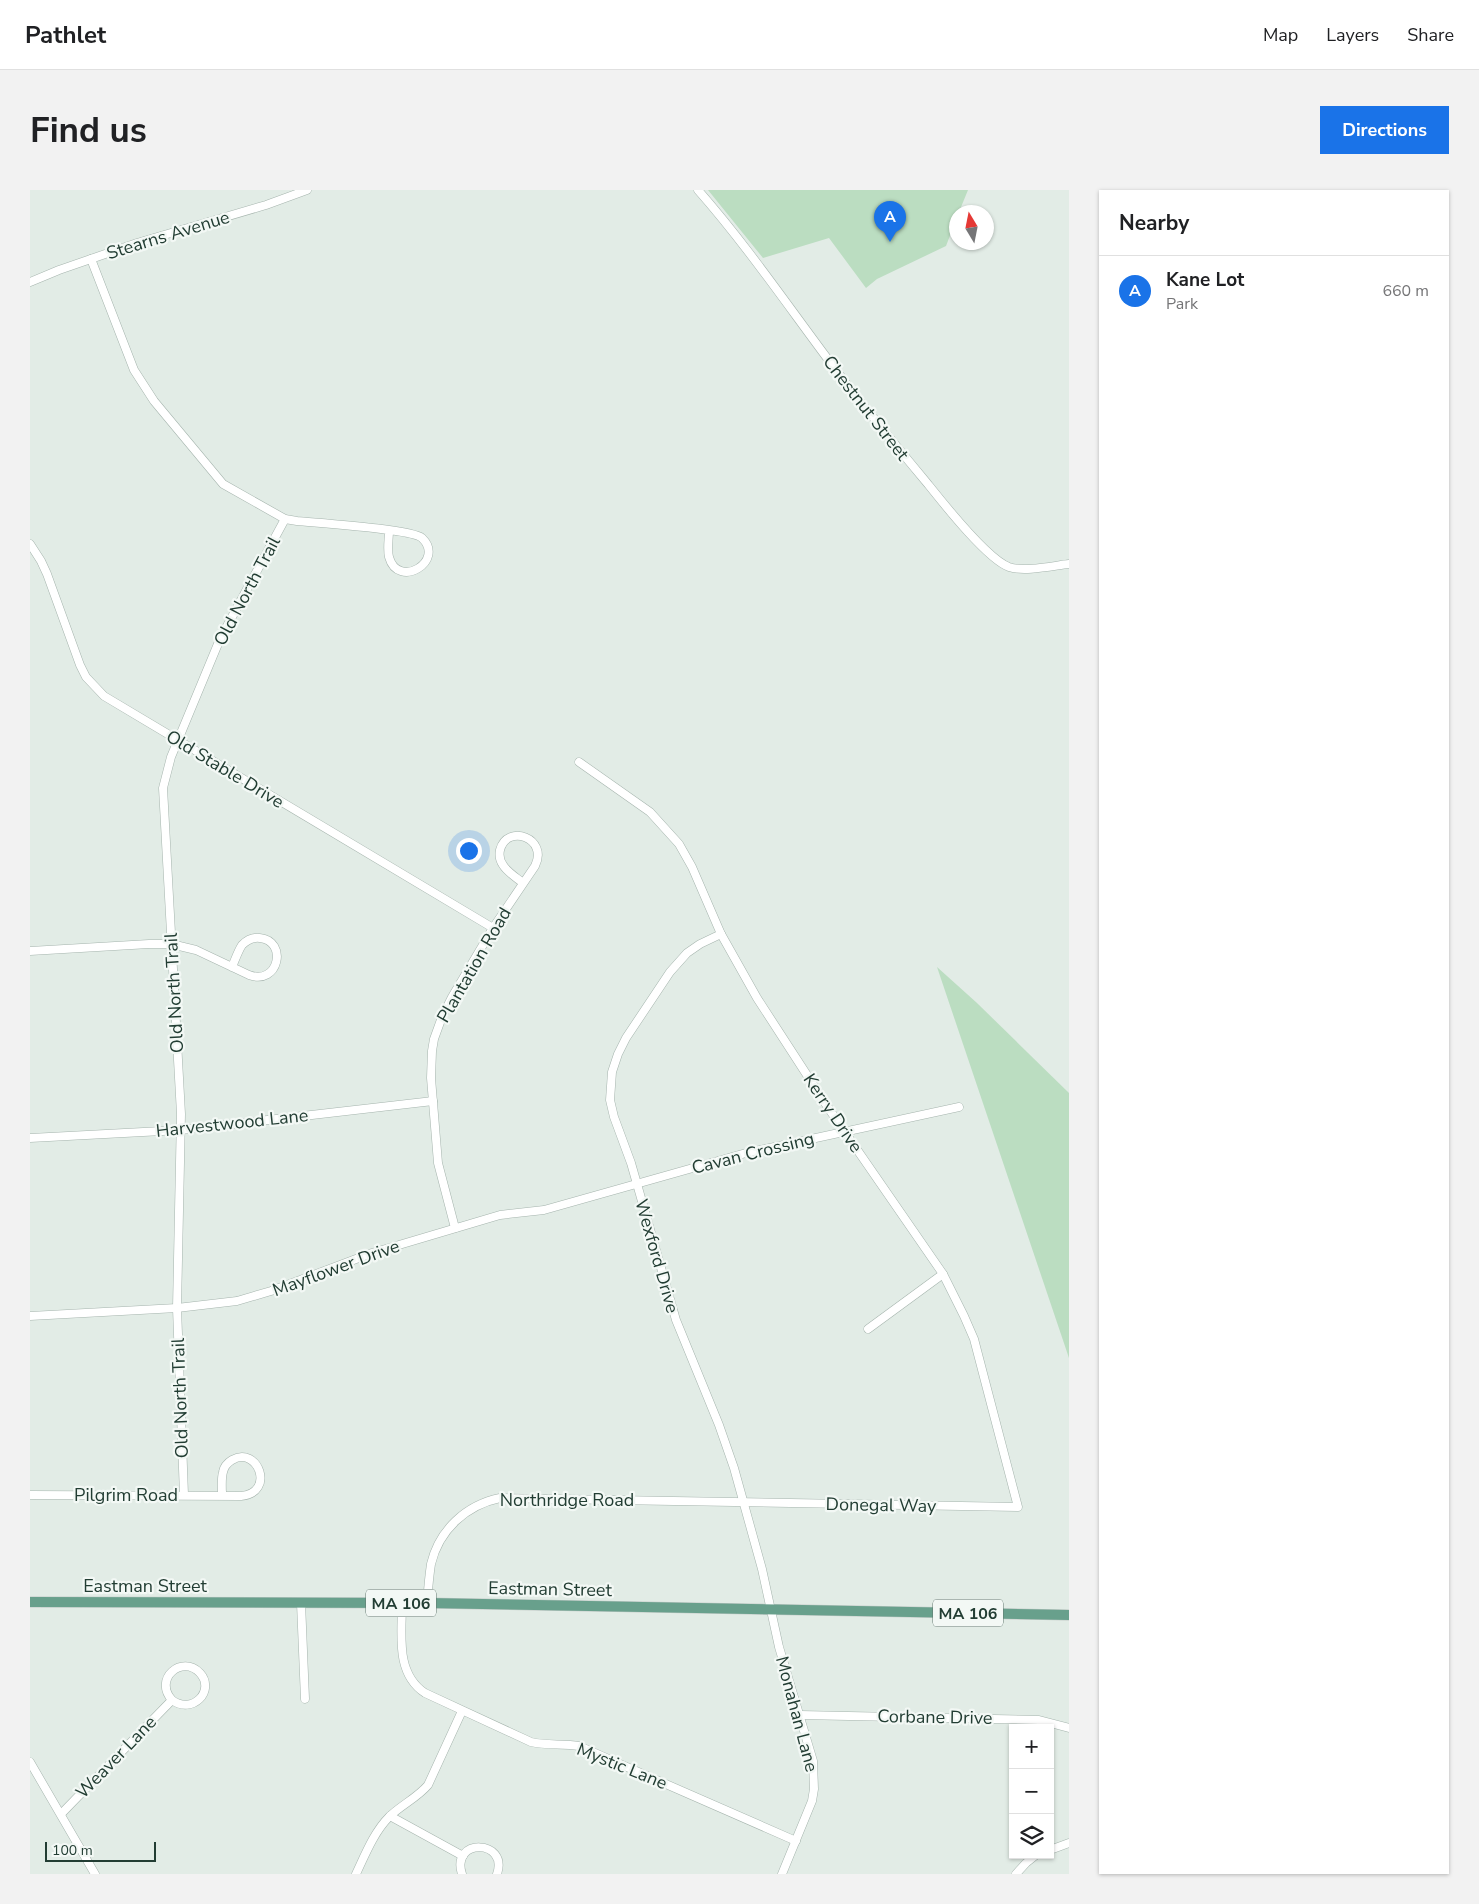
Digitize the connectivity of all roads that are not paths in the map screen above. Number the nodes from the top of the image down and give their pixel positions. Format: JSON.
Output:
{"nodes":[{"id":1,"x":307,"y":190,"type":"edge"},
{"id":2,"x":698,"y":190,"type":"edge"},
{"id":3,"x":91,"y":259,"type":"junction"},
{"id":4,"x":30,"y":282,"type":"edge"},
{"id":5,"x":285,"y":518,"type":"junction"},
{"id":6,"x":389,"y":530,"type":"junction"},
{"id":7,"x":30,"y":544,"type":"edge"},
{"id":8,"x":1069,"y":564,"type":"edge"},
{"id":9,"x":178,"y":741,"type":"junction"},
{"id":10,"x":579,"y":762,"type":"dead end"},
{"id":11,"x":523,"y":883,"type":"junction"},
{"id":12,"x":493,"y":928,"type":"junction"},
{"id":13,"x":721,"y":934,"type":"junction"},
{"id":14,"x":171,"y":944,"type":"junction"},
{"id":15,"x":30,"y":951,"type":"edge"},
{"id":16,"x":232,"y":967,"type":"junction"},
{"id":17,"x":433,"y":1101,"type":"junction"},
{"id":18,"x":959,"y":1106,"type":"dead end"},
{"id":19,"x":181,"y":1130,"type":"junction"},
{"id":20,"x":844,"y":1132,"type":"junction"},
{"id":21,"x":30,"y":1138,"type":"edge"},
{"id":22,"x":636,"y":1183,"type":"junction"},
{"id":23,"x":455,"y":1228,"type":"junction"},
{"id":24,"x":943,"y":1274,"type":"junction"},
{"id":25,"x":177,"y":1308,"type":"junction"},
{"id":26,"x":30,"y":1316,"type":"edge"},
{"id":27,"x":868,"y":1329,"type":"dead end"},
{"id":28,"x":30,"y":1495,"type":"edge"},
{"id":29,"x":184,"y":1495,"type":"junction"},
{"id":30,"x":222,"y":1496,"type":"junction"},
{"id":31,"x":744,"y":1502,"type":"junction"},
{"id":32,"x":1018,"y":1507,"type":"joint"},
{"id":33,"x":30,"y":1602,"type":"edge"},
{"id":34,"x":302,"y":1603,"type":"junction"},
{"id":35,"x":402,"y":1603,"type":"junction"},
{"id":36,"x":427,"y":1603,"type":"junction"},
{"id":37,"x":770,"y":1609,"type":"junction"},
{"id":38,"x":1069,"y":1615,"type":"edge"},
{"id":39,"x":306,"y":1699,"type":"dead end"},
{"id":40,"x":172,"y":1700,"type":"junction"},
{"id":41,"x":462,"y":1711,"type":"junction"},
{"id":42,"x":800,"y":1715,"type":"junction"},
{"id":43,"x":1069,"y":1728,"type":"edge"},
{"id":44,"x":30,"y":1762,"type":"edge"},
{"id":45,"x":61,"y":1814,"type":"junction"},
{"id":46,"x":390,"y":1816,"type":"junction"},
{"id":47,"x":796,"y":1841,"type":"junction"},
{"id":48,"x":1069,"y":1843,"type":"edge"},
{"id":49,"x":1054,"y":1849,"type":"edge"},
{"id":50,"x":463,"y":1856,"type":"junction"},
{"id":51,"x":1030,"y":1859,"type":"edge"},
{"id":52,"x":95,"y":1874,"type":"edge"},
{"id":53,"x":356,"y":1874,"type":"edge"},
{"id":54,"x":462,"y":1874,"type":"edge"},
{"id":55,"x":497,"y":1874,"type":"edge"},
{"id":56,"x":782,"y":1874,"type":"edge"},
{"id":57,"x":1016,"y":1874,"type":"edge"}],
"edges":[{"from":1,"to":3,"type":"street","name":"Stearns Avenue"},
{"from":2,"to":8,"type":"street","name":"Chestnut Street"},
{"from":3,"to":4,"type":"street","name":"Stearns Avenue"},
{"from":3,"to":5,"type":"street"},
{"from":5,"to":6,"type":"street"},
{"from":5,"to":9,"type":"street","name":"Old North Trail"},
{"from":6,"to":6,"type":"street"},
{"from":7,"to":9,"type":"street","name":"Old Stable Drive"},
{"from":9,"to":12,"type":"street","name":"Old Stable Drive"},
{"from":9,"to":14,"type":"street","name":"Old North Trail"},
{"from":10,"to":13,"type":"street","name":"Kerry Drive"},
{"from":11,"to":11,"type":"street","name":"Plantation Road"},
{"from":11,"to":12,"type":"street","name":"Plantation Road"},
{"from":12,"to":17,"type":"street","name":"Plantation Road"},
{"from":13,"to":20,"type":"street","name":"Kerry Drive"},
{"from":13,"to":22,"type":"street","name":"Wexford Drive"},
{"from":14,"to":15,"type":"street"},
{"from":14,"to":16,"type":"street"},
{"from":14,"to":19,"type":"street","name":"Old North Trail"},
{"from":16,"to":16,"type":"street"},
{"from":17,"to":19,"type":"street","name":"Harvestwood Lane"},
{"from":17,"to":23,"type":"street","name":"Plantation Road"},
{"from":18,"to":20,"type":"street","name":"Cavan Crossing"},
{"from":19,"to":21,"type":"street","name":"Harvestwood Lane"},
{"from":19,"to":25,"type":"street","name":"Old North Trail"},
{"from":20,"to":22,"type":"street","name":"Cavan Crossing"},
{"from":20,"to":24,"type":"street","name":"Kerry Drive"},
{"from":22,"to":23,"type":"street","name":"Mayflower Drive"},
{"from":22,"to":31,"type":"street","name":"Wexford Drive"},
{"from":23,"to":25,"type":"street","name":"Mayflower Drive"},
{"from":24,"to":27,"type":"street"},
{"from":24,"to":32,"type":"street","name":"Kerry Drive"},
{"from":25,"to":26,"type":"street","name":"Mayflower Drive"},
{"from":25,"to":29,"type":"street","name":"Old North Trail"},
{"from":28,"to":29,"type":"street","name":"Pilgrim Road"},
{"from":29,"to":30,"type":"street","name":"Pilgrim Road"},
{"from":30,"to":30,"type":"street","name":"Pilgrim Road"},
{"from":31,"to":32,"type":"street","name":"Donegal Way"},
{"from":31,"to":36,"type":"street","name":"Northridge Road"},
{"from":31,"to":37,"type":"street","name":"Wexford Drive"},
{"from":33,"to":34,"type":"main road","name":"Eastman Street","number":"MA 106"},
{"from":34,"to":35,"type":"main road","name":"Eastman Street","number":"MA 106"},
{"from":34,"to":39,"type":"street"},
{"from":35,"to":36,"type":"main road","name":"Eastman Street","number":"MA 106"},
{"from":35,"to":41,"type":"street","name":"Mystic Lane"},
{"from":36,"to":37,"type":"main road","name":"Eastman Street","number":"MA 106"},
{"from":37,"to":38,"type":"main road","name":"Eastman Street","number":"MA 106"},
{"from":37,"to":42,"type":"street","name":"Monahan Lane"},
{"from":40,"to":40,"type":"street","name":"Weaver Lane"},
{"from":40,"to":45,"type":"street","name":"Weaver Lane"},
{"from":41,"to":46,"type":"street"},
{"from":41,"to":47,"type":"street","name":"Mystic Lane"},
{"from":42,"to":43,"type":"street","name":"Corbane Drive"},
{"from":42,"to":47,"type":"street","name":"Monahan Lane"},
{"from":44,"to":45,"type":"street"},
{"from":45,"to":52,"type":"street"},
{"from":46,"to":50,"type":"street"},
{"from":46,"to":53,"type":"street"},
{"from":47,"to":56,"type":"street","name":"Monahan Lane"},
{"from":48,"to":49,"type":"street"},
{"from":50,"to":54,"type":"street"},
{"from":50,"to":55,"type":"street"},
{"from":51,"to":57,"type":"street"}]}
